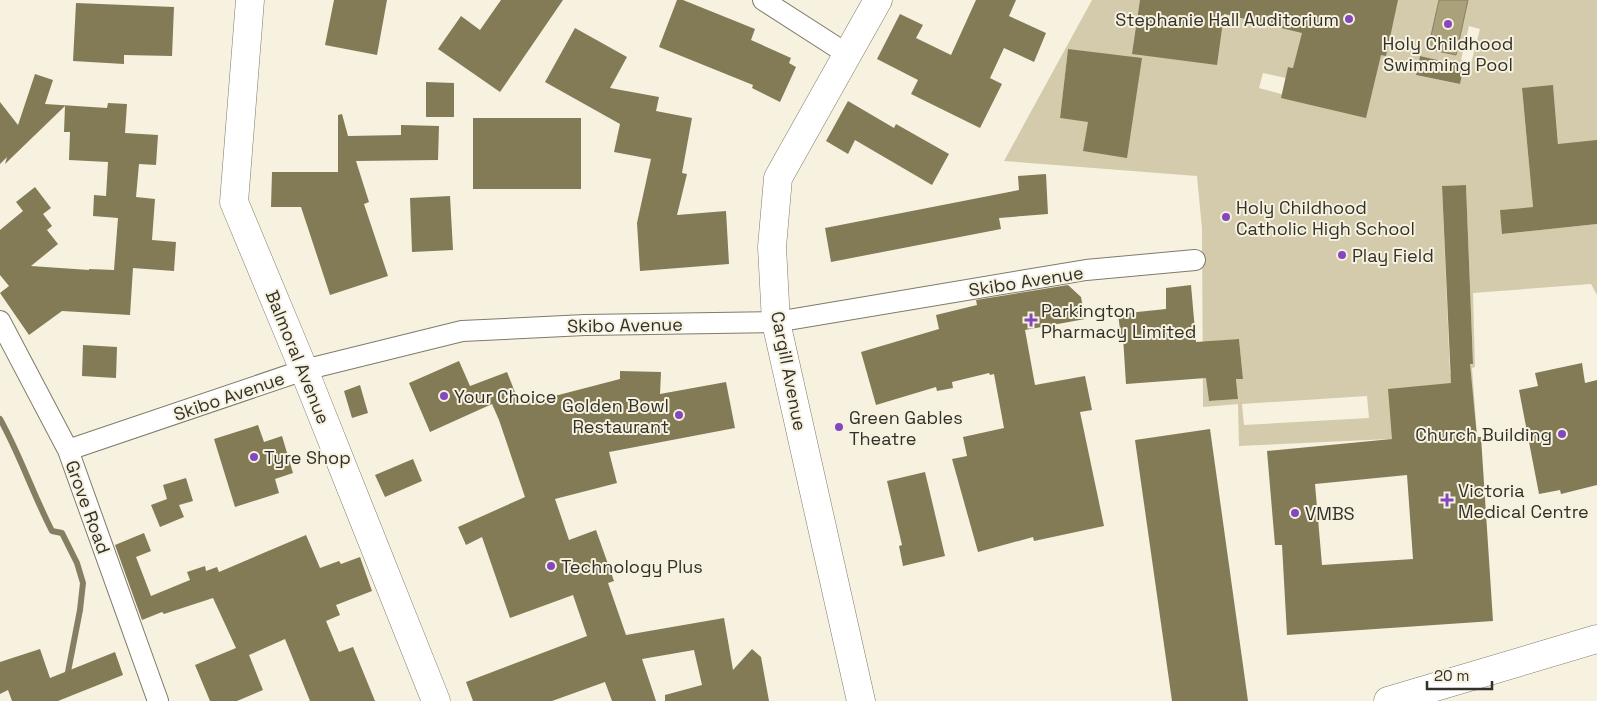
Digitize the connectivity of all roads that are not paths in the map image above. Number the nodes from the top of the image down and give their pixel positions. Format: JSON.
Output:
{"nodes":[{"id":1,"x":250,"y":0,"type":"edge"},
{"id":2,"x":763,"y":0,"type":"edge"},
{"id":3,"x":878,"y":0,"type":"edge"},
{"id":4,"x":846,"y":54,"type":"junction"},
{"id":5,"x":1195,"y":260,"type":"dead end"},
{"id":6,"x":0,"y":321,"type":"edge"},
{"id":7,"x":776,"y":322,"type":"junction"},
{"id":8,"x":304,"y":370,"type":"junction"},
{"id":9,"x":68,"y":450,"type":"junction"},
{"id":10,"x":1597,"y":639,"type":"edge"},
{"id":11,"x":158,"y":701,"type":"edge"},
{"id":12,"x":436,"y":701,"type":"edge"},
{"id":13,"x":861,"y":701,"type":"edge"},
{"id":14,"x":1388,"y":701,"type":"edge"}],
"edges":[{"from":1,"to":8,"type":"main road","name":"Balmoral Avenue"},
{"from":2,"to":4,"type":"street"},
{"from":3,"to":4,"type":"main road","name":"Cargill Avenue"},
{"from":4,"to":7,"type":"main road","name":"Cargill Avenue"},
{"from":5,"to":7,"type":"street","name":"Skibo Avenue"},
{"from":6,"to":9,"type":"street","name":"Grove Road"},
{"from":7,"to":8,"type":"street","name":"Skibo Avenue"},
{"from":7,"to":13,"type":"main road","name":"Cargill Avenue"},
{"from":8,"to":9,"type":"street","name":"Skibo Avenue"},
{"from":8,"to":12,"type":"main road","name":"Balmoral Avenue"},
{"from":9,"to":11,"type":"street","name":"Grove Road"},
{"from":10,"to":14,"type":"main road"}]}
